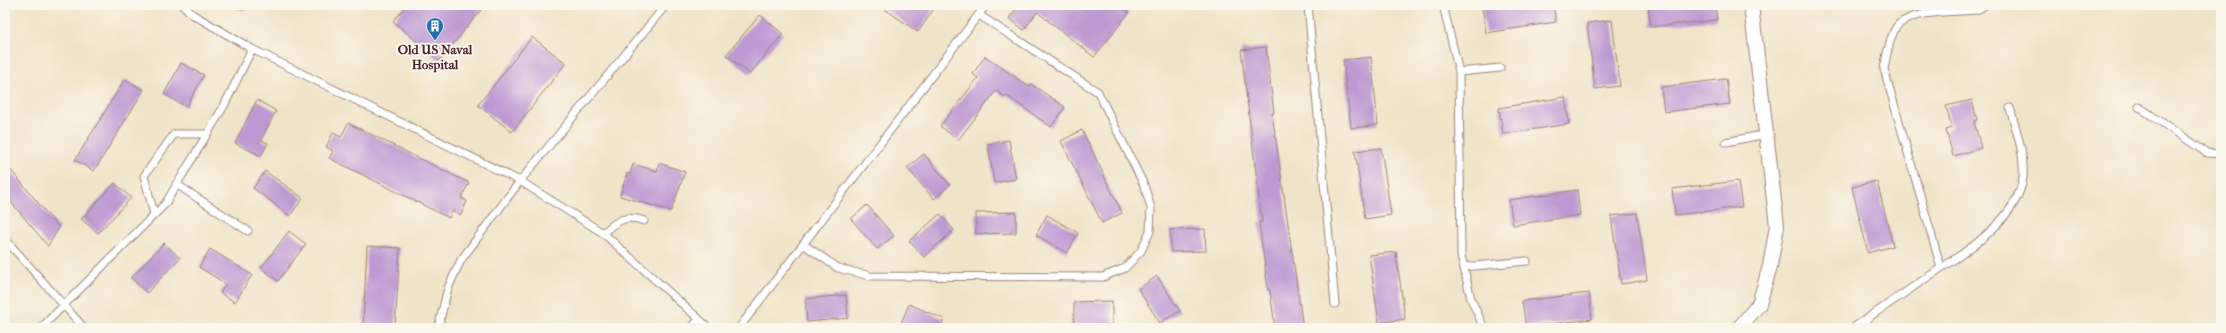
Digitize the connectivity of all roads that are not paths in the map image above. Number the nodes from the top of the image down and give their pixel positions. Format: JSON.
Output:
{"nodes":[{"id":1,"x":183,"y":5,"type":"edge"},
{"id":2,"x":666,"y":5,"type":"edge"},
{"id":3,"x":986,"y":5,"type":"edge"},
{"id":4,"x":1308,"y":5,"type":"edge"},
{"id":5,"x":1443,"y":5,"type":"edge"},
{"id":6,"x":1751,"y":5,"type":"edge"},
{"id":7,"x":1985,"y":5,"type":"edge"},
{"id":8,"x":979,"y":15,"type":"junction"},
{"id":9,"x":252,"y":50,"type":"junction"},
{"id":10,"x":1500,"y":68,"type":"dead end"},
{"id":11,"x":1459,"y":72,"type":"junction"},
{"id":12,"x":2140,"y":107,"type":"dead end"},
{"id":13,"x":2010,"y":108,"type":"dead end"},
{"id":14,"x":207,"y":134,"type":"junction"},
{"id":15,"x":1767,"y":134,"type":"junction"},
{"id":16,"x":1726,"y":142,"type":"dead end"},
{"id":17,"x":2221,"y":154,"type":"edge"},
{"id":18,"x":520,"y":181,"type":"junction"},
{"id":19,"x":176,"y":184,"type":"junction"},
{"id":20,"x":154,"y":214,"type":"junction"},
{"id":21,"x":644,"y":221,"type":"dead end"},
{"id":22,"x":248,"y":231,"type":"dead end"},
{"id":23,"x":603,"y":233,"type":"junction"},
{"id":24,"x":5,"y":239,"type":"edge"},
{"id":25,"x":803,"y":244,"type":"junction"},
{"id":26,"x":1527,"y":260,"type":"dead end"},
{"id":27,"x":1464,"y":267,"type":"junction"},
{"id":28,"x":1941,"y":268,"type":"junction"},
{"id":29,"x":1335,"y":304,"type":"dead end"},
{"id":30,"x":65,"y":306,"type":"junction"},
{"id":31,"x":699,"y":319,"type":"junction"},
{"id":32,"x":41,"y":328,"type":"edge"},
{"id":33,"x":84,"y":328,"type":"edge"},
{"id":34,"x":438,"y":328,"type":"edge"},
{"id":35,"x":691,"y":328,"type":"edge"},
{"id":36,"x":709,"y":328,"type":"edge"},
{"id":37,"x":739,"y":328,"type":"edge"},
{"id":38,"x":1484,"y":328,"type":"edge"},
{"id":39,"x":1739,"y":328,"type":"edge"},
{"id":40,"x":1853,"y":328,"type":"edge"}],
"edges":[{"from":1,"to":9,"type":"lane"},
{"from":2,"to":18,"type":"lane"},
{"from":3,"to":8,"type":"lane"},
{"from":4,"to":29,"type":"lane"},
{"from":5,"to":11,"type":"lane"},
{"from":6,"to":15,"type":"street"},
{"from":7,"to":28,"type":"lane"},
{"from":8,"to":25,"type":"lane"},
{"from":8,"to":25,"type":"lane"},
{"from":9,"to":14,"type":"lane"},
{"from":9,"to":18,"type":"lane"},
{"from":10,"to":11,"type":"lane"},
{"from":11,"to":27,"type":"lane"},
{"from":12,"to":17,"type":"lane"},
{"from":13,"to":28,"type":"lane"},
{"from":14,"to":19,"type":"lane"},
{"from":14,"to":20,"type":"lane"},
{"from":15,"to":16,"type":"lane"},
{"from":15,"to":39,"type":"street"},
{"from":18,"to":23,"type":"lane"},
{"from":18,"to":34,"type":"lane"},
{"from":19,"to":20,"type":"lane"},
{"from":19,"to":22,"type":"lane"},
{"from":20,"to":30,"type":"lane"},
{"from":21,"to":23,"type":"lane"},
{"from":23,"to":31,"type":"lane"},
{"from":24,"to":30,"type":"lane"},
{"from":25,"to":37,"type":"lane"},
{"from":26,"to":27,"type":"lane"},
{"from":27,"to":38,"type":"lane"},
{"from":28,"to":40,"type":"lane"},
{"from":30,"to":32,"type":"lane"},
{"from":30,"to":33,"type":"lane"},
{"from":31,"to":35,"type":"lane"},
{"from":31,"to":36,"type":"lane"}]}
